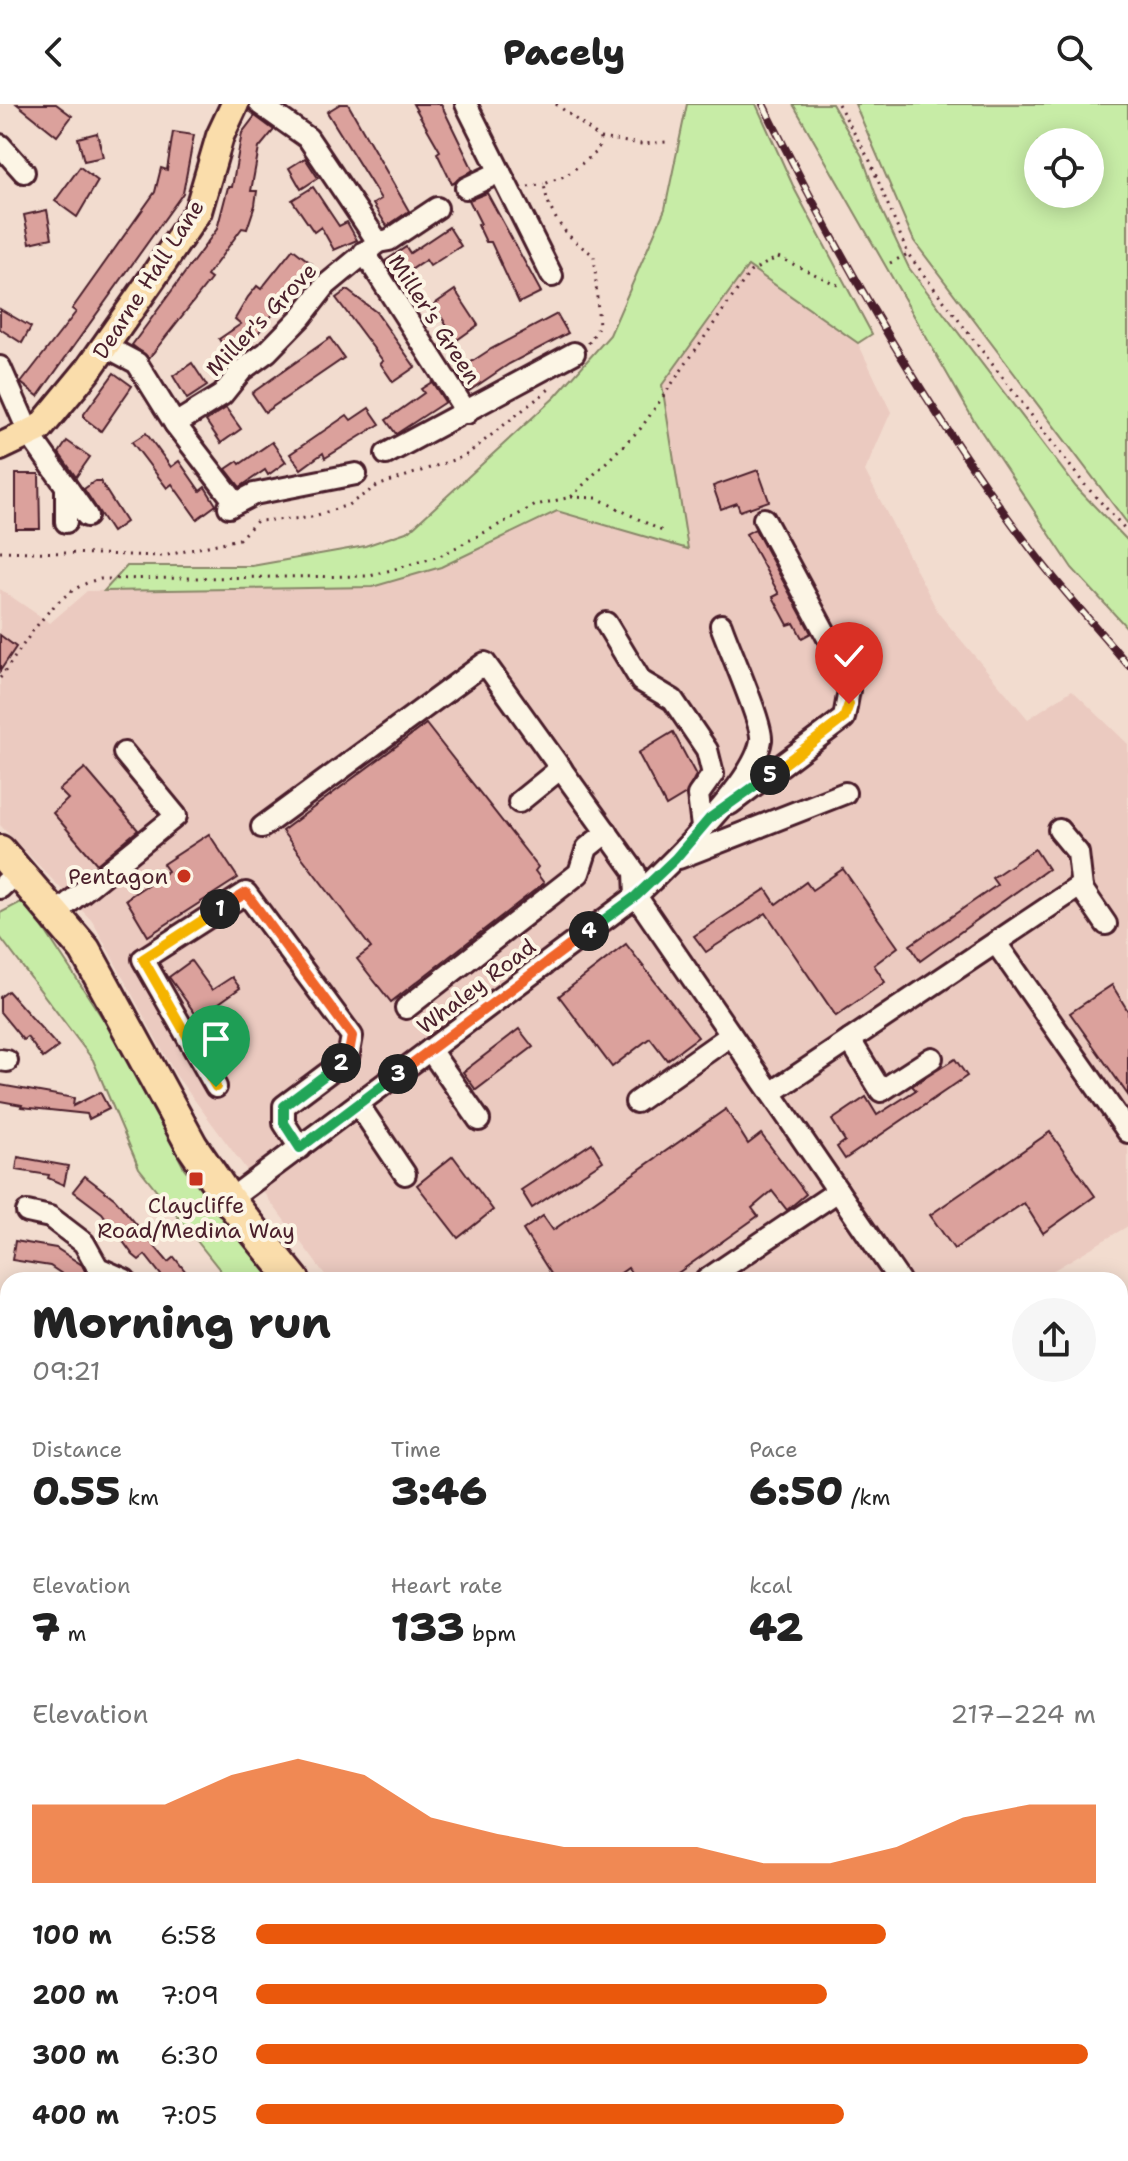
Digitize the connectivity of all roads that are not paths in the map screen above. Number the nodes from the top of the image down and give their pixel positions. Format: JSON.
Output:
{"nodes":[{"id":1,"x":235,"y":104,"type":"edge"},
{"id":2,"x":260,"y":104,"type":"edge"},
{"id":3,"x":466,"y":104,"type":"edge"},
{"id":4,"x":0,"y":145,"type":"edge"},
{"id":5,"x":24,"y":172,"type":"dead end"},
{"id":6,"x":500,"y":172,"type":"junction"},
{"id":7,"x":466,"y":188,"type":"dead end"},
{"id":8,"x":437,"y":208,"type":"dead end"},
{"id":9,"x":371,"y":247,"type":"junction"},
{"id":10,"x":552,"y":276,"type":"dead end"},
{"id":11,"x":105,"y":346,"type":"junction"},
{"id":12,"x":580,"y":350,"type":"road end"},
{"id":13,"x":0,"y":367,"type":"edge"},
{"id":14,"x":467,"y":413,"type":"junction"},
{"id":15,"x":175,"y":424,"type":"junction"},
{"id":16,"x":30,"y":435,"type":"junction"},
{"id":17,"x":0,"y":447,"type":"edge"},
{"id":18,"x":386,"y":454,"type":"dead end"},
{"id":19,"x":356,"y":474,"type":"dead end"},
{"id":20,"x":66,"y":486,"type":"junction"},
{"id":21,"x":87,"y":516,"type":"dead end"},
{"id":22,"x":764,"y":519,"type":"dead end"},
{"id":23,"x":66,"y":522,"type":"dead end"},
{"id":24,"x":606,"y":623,"type":"dead end"},
{"id":25,"x":721,"y":625,"type":"dead end"},
{"id":26,"x":124,"y":753,"type":"dead end"},
{"id":27,"x":561,"y":768,"type":"junction"},
{"id":28,"x":845,"y":793,"type":"dead end"},
{"id":29,"x":519,"y":802,"type":"dead end"},
{"id":30,"x":706,"y":822,"type":"junction"},
{"id":31,"x":262,"y":827,"type":"dead end"},
{"id":32,"x":1059,"y":830,"type":"dead end"},
{"id":33,"x":607,"y":832,"type":"junction"},
{"id":34,"x":675,"y":859,"type":"junction"},
{"id":35,"x":6,"y":870,"type":"edge"},
{"id":36,"x":1080,"y":886,"type":"junction"},
{"id":37,"x":636,"y":896,"type":"junction"},
{"id":38,"x":55,"y":914,"type":"junction"},
{"id":39,"x":1106,"y":924,"type":"dead end"},
{"id":40,"x":996,"y":943,"type":"junction"},
{"id":41,"x":406,"y":1008,"type":"dead end"},
{"id":42,"x":731,"y":1035,"type":"junction"},
{"id":43,"x":850,"y":1040,"type":"junction"},
{"id":44,"x":430,"y":1050,"type":"junction"},
{"id":45,"x":932,"y":1058,"type":"dead end"},
{"id":46,"x":216,"y":1087,"type":"dead end"},
{"id":47,"x":771,"y":1093,"type":"junction"},
{"id":48,"x":636,"y":1102,"type":"dead end"},
{"id":49,"x":358,"y":1104,"type":"junction"},
{"id":50,"x":479,"y":1120,"type":"dead end"},
{"id":51,"x":1128,"y":1132,"type":"edge"},
{"id":52,"x":300,"y":1148,"type":"junction"},
{"id":53,"x":405,"y":1174,"type":"dead end"},
{"id":54,"x":838,"y":1191,"type":"junction"},
{"id":55,"x":229,"y":1200,"type":"junction"},
{"id":56,"x":27,"y":1212,"type":"dead end"},
{"id":57,"x":107,"y":1272,"type":"edge"},
{"id":58,"x":288,"y":1272,"type":"edge"},
{"id":59,"x":718,"y":1272,"type":"edge"},
{"id":60,"x":894,"y":1272,"type":"edge"}],
"edges":[{"from":1,"to":11,"type":"main road","name":"Dearne Hall Lane"},
{"from":2,"to":9,"type":"street"},
{"from":3,"to":6,"type":"street"},
{"from":4,"to":5,"type":"street"},
{"from":6,"to":7,"type":"street"},
{"from":6,"to":10,"type":"street"},
{"from":8,"to":9,"type":"street","name":"Miller's Grove"},
{"from":9,"to":14,"type":"street","name":"Miller's Green"},
{"from":9,"to":15,"type":"street","name":"Miller's Grove"},
{"from":11,"to":15,"type":"street"},
{"from":11,"to":16,"type":"main road","name":"Dearne Hall Lane"},
{"from":12,"to":14,"type":"street","name":"Miller's Green"},
{"from":13,"to":16,"type":"street"},
{"from":14,"to":18,"type":"street","name":"Miller's Green"},
{"from":15,"to":19,"type":"street"},
{"from":16,"to":17,"type":"main road","name":"Dearne Hall Lane"},
{"from":16,"to":20,"type":"street"},
{"from":20,"to":21,"type":"street"},
{"from":20,"to":23,"type":"street"},
{"from":22,"to":30,"type":"street"},
{"from":24,"to":30,"type":"street"},
{"from":25,"to":30,"type":"street"},
{"from":26,"to":38,"type":"street"},
{"from":27,"to":29,"type":"street"},
{"from":27,"to":31,"type":"street"},
{"from":27,"to":33,"type":"street"},
{"from":28,"to":34,"type":"street"},
{"from":30,"to":34,"type":"street","name":"Whaley Road"},
{"from":32,"to":36,"type":"street"},
{"from":33,"to":37,"type":"street"},
{"from":33,"to":41,"type":"street"},
{"from":34,"to":37,"type":"street","name":"Whaley Road"},
{"from":35,"to":38,"type":"highway"},
{"from":36,"to":39,"type":"street"},
{"from":36,"to":40,"type":"street"},
{"from":37,"to":42,"type":"street"},
{"from":37,"to":44,"type":"street","name":"Whaley Road"},
{"from":38,"to":55,"type":"highway"},
{"from":40,"to":43,"type":"street"},
{"from":40,"to":51,"type":"street"},
{"from":42,"to":47,"type":"street"},
{"from":42,"to":48,"type":"street"},
{"from":43,"to":45,"type":"street"},
{"from":43,"to":47,"type":"street"},
{"from":44,"to":49,"type":"street","name":"Whaley Road"},
{"from":44,"to":50,"type":"street"},
{"from":46,"to":52,"type":"street"},
{"from":47,"to":54,"type":"street"},
{"from":49,"to":52,"type":"street","name":"Whaley Road"},
{"from":49,"to":53,"type":"street"},
{"from":52,"to":55,"type":"street","name":"Whaley Road"},
{"from":54,"to":59,"type":"street"},
{"from":54,"to":60,"type":"street"},
{"from":55,"to":58,"type":"highway"},
{"from":56,"to":57,"type":"street"}]}
